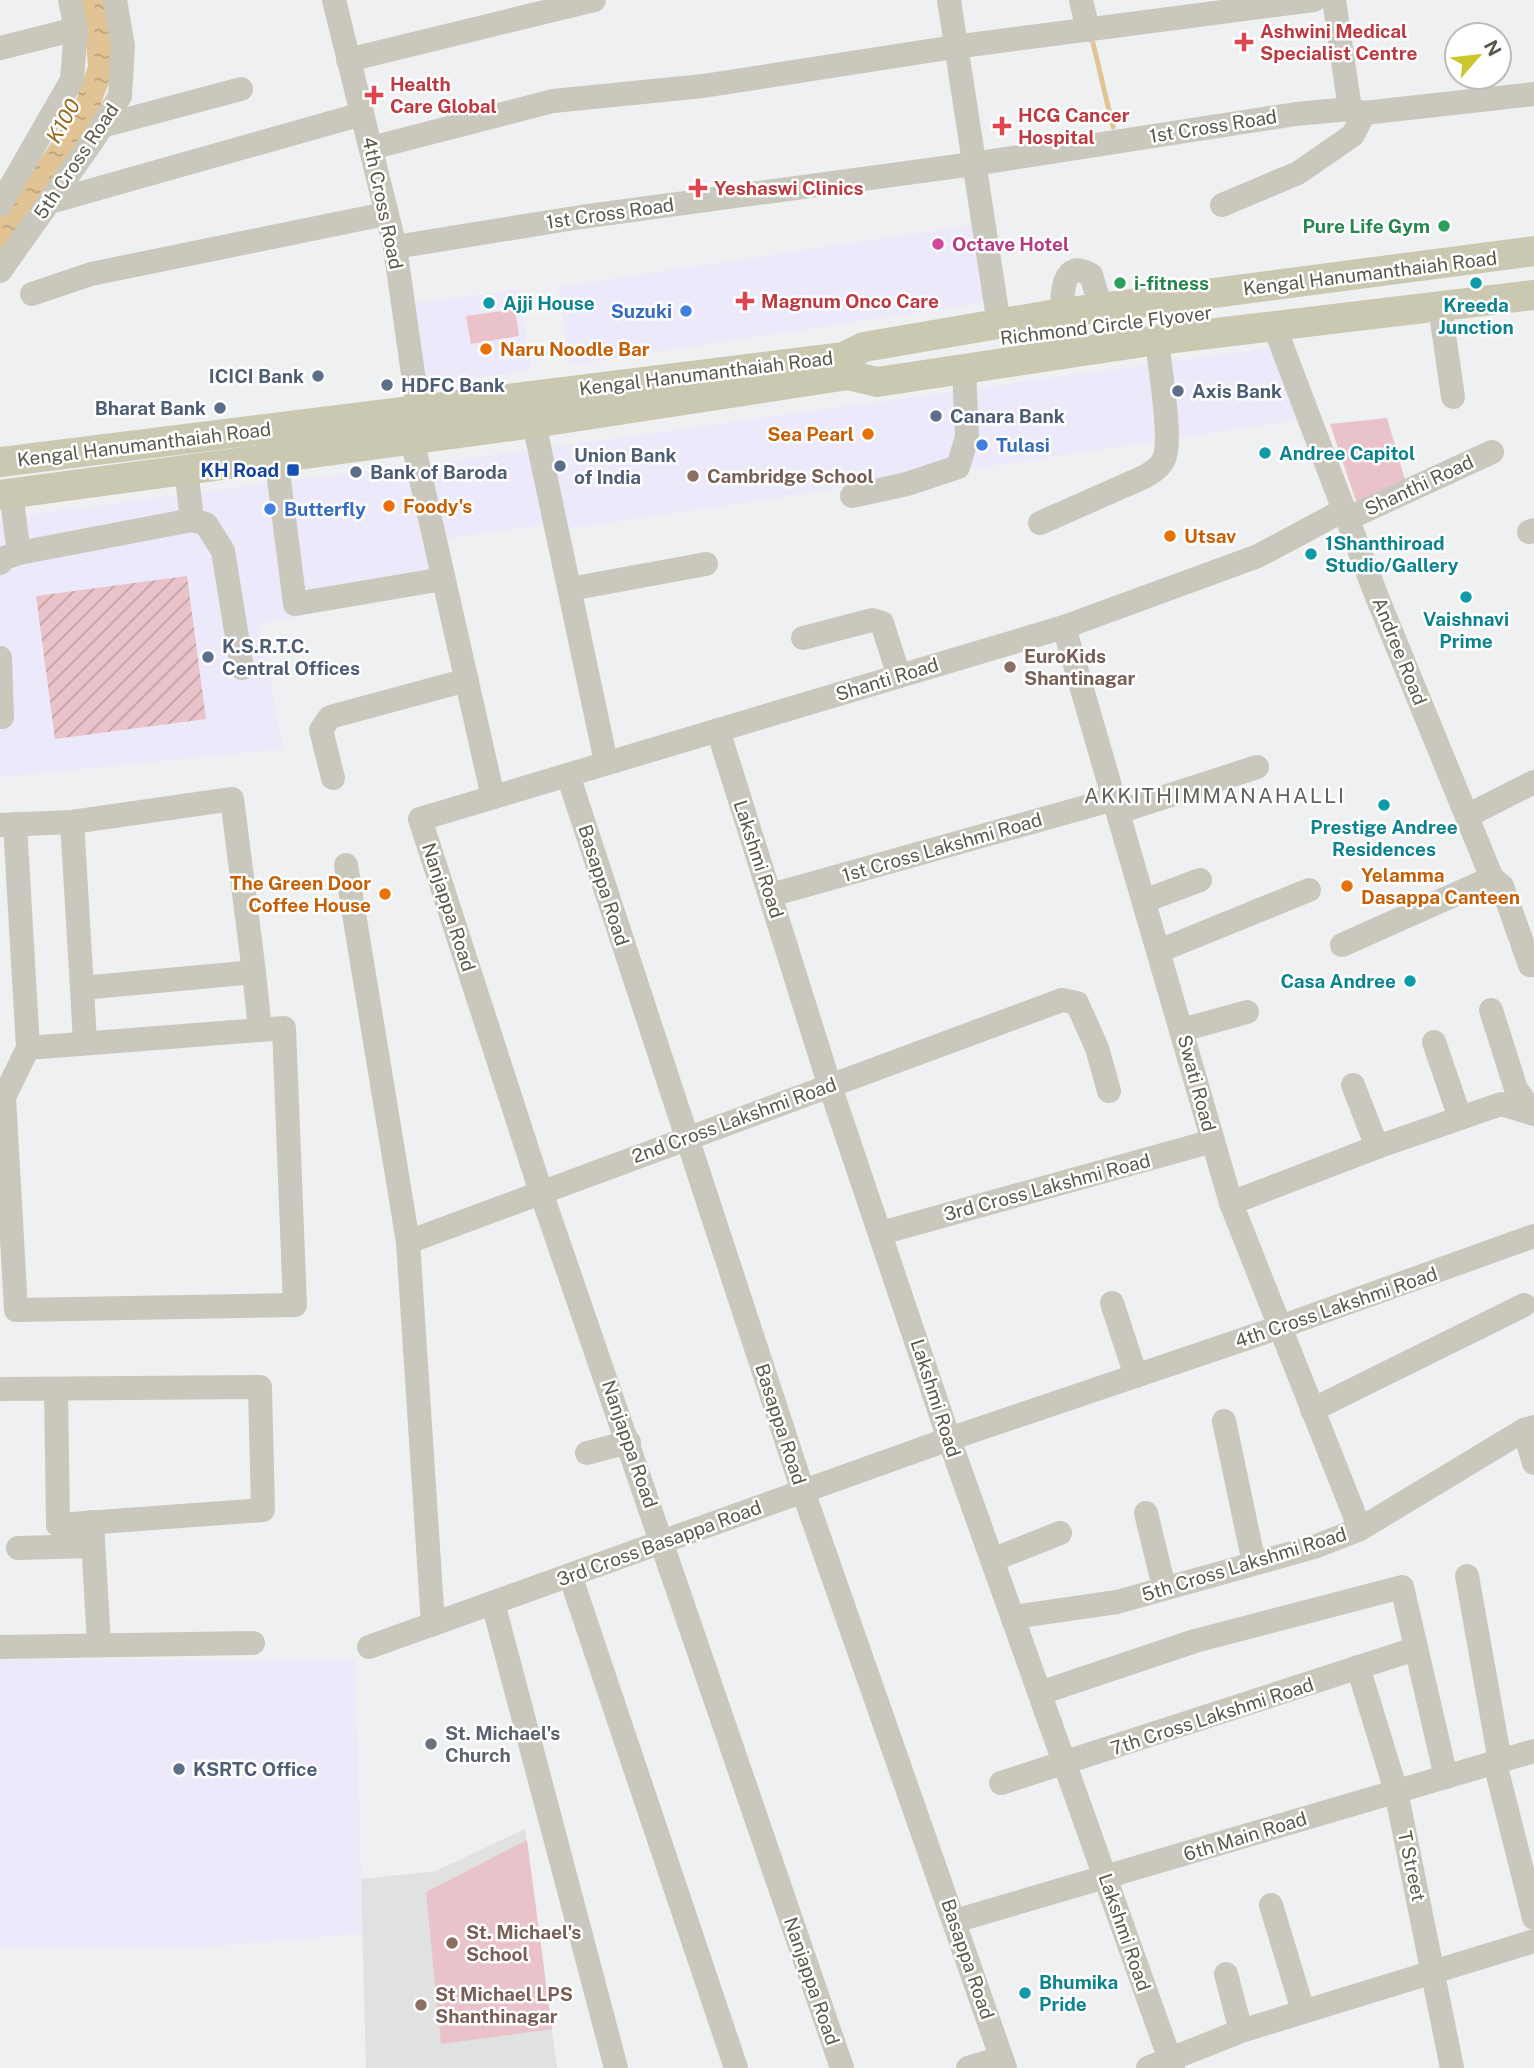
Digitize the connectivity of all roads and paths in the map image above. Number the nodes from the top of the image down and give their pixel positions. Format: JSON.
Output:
{"nodes":[{"id":1,"x":70,"y":0,"type":"edge"},
{"id":2,"x":115,"y":0,"type":"edge"},
{"id":3,"x":334,"y":0,"type":"edge"},
{"id":4,"x":594,"y":0,"type":"edge"},
{"id":5,"x":949,"y":0,"type":"edge"},
{"id":6,"x":1081,"y":0,"type":"edge"},
{"id":7,"x":1314,"y":0,"type":"edge"},
{"id":8,"x":1334,"y":0,"type":"edge"},
{"id":9,"x":1245,"y":4,"type":"edge"},
{"id":10,"x":1199,"y":7,"type":"edge"},
{"id":11,"x":76,"y":29,"type":"junction"},
{"id":12,"x":1088,"y":30,"type":"junction"},
{"id":13,"x":954,"y":47,"type":"junction"},
{"id":14,"x":0,"y":48,"type":"edge"},
{"id":15,"x":348,"y":60,"type":"junction"},
{"id":16,"x":241,"y":89,"type":"dead end"},
{"id":17,"x":1534,"y":94,"type":"edge"},
{"id":18,"x":1357,"y":111,"type":"junction"},
{"id":19,"x":362,"y":114,"type":"junction"},
{"id":20,"x":102,"y":126,"type":"junction"},
{"id":21,"x":371,"y":148,"type":"junction"},
{"id":22,"x":973,"y":164,"type":"junction"},
{"id":23,"x":50,"y":202,"type":"junction"},
{"id":24,"x":1222,"y":205,"type":"dead end"},
{"id":25,"x":10,"y":209,"type":"edge"},
{"id":26,"x":386,"y":214,"type":"junction"},
{"id":27,"x":395,"y":247,"type":"junction"},
{"id":28,"x":1534,"y":251,"type":"edge"},
{"id":29,"x":0,"y":271,"type":"edge"},
{"id":30,"x":1534,"y":271,"type":"edge"},
{"id":31,"x":1534,"y":282,"type":"edge"},
{"id":32,"x":32,"y":294,"type":"dead end"},
{"id":33,"x":1534,"y":295,"type":"edge"},
{"id":34,"x":1440,"y":307,"type":"junction"},
{"id":35,"x":1101,"y":308,"type":"junction"},
{"id":36,"x":1062,"y":313,"type":"junction"},
{"id":37,"x":999,"y":324,"type":"junction"},
{"id":38,"x":1275,"y":328,"type":"junction"},
{"id":39,"x":1157,"y":340,"type":"junction"},
{"id":40,"x":878,"y":361,"type":"junction"},
{"id":41,"x":846,"y":366,"type":"junction"},
{"id":42,"x":964,"y":369,"type":"junction"},
{"id":43,"x":1452,"y":397,"type":"dead end"},
{"id":44,"x":418,"y":409,"type":"junction"},
{"id":45,"x":534,"y":423,"type":"junction"},
{"id":46,"x":412,"y":439,"type":"junction"},
{"id":47,"x":1492,"y":452,"type":"dead end"},
{"id":48,"x":276,"y":456,"type":"junction"},
{"id":49,"x":0,"y":462,"type":"edge"},
{"id":50,"x":186,"y":469,"type":"junction"},
{"id":51,"x":6,"y":494,"type":"edge"},
{"id":52,"x":852,"y":496,"type":"dead end"},
{"id":53,"x":1345,"y":515,"type":"junction"},
{"id":54,"x":191,"y":520,"type":"junction"},
{"id":55,"x":1040,"y":523,"type":"dead end"},
{"id":56,"x":9,"y":558,"type":"edge"},
{"id":57,"x":706,"y":564,"type":"dead end"},
{"id":58,"x":443,"y":579,"type":"junction"},
{"id":59,"x":570,"y":589,"type":"junction"},
{"id":60,"x":1064,"y":627,"type":"junction"},
{"id":61,"x":803,"y":638,"type":"dead end"},
{"id":62,"x":0,"y":658,"type":"edge"},
{"id":63,"x":242,"y":668,"type":"dead end"},
{"id":64,"x":900,"y":676,"type":"junction"},
{"id":65,"x":467,"y":680,"type":"junction"},
{"id":66,"x":2,"y":717,"type":"dead end"},
{"id":67,"x":763,"y":717,"type":"junction"},
{"id":68,"x":718,"y":730,"type":"junction"},
{"id":69,"x":606,"y":762,"type":"junction"},
{"id":70,"x":1257,"y":767,"type":"dead end"},
{"id":71,"x":730,"y":769,"type":"junction"},
{"id":72,"x":568,"y":775,"type":"junction"},
{"id":73,"x":333,"y":778,"type":"dead end"},
{"id":74,"x":1534,"y":782,"type":"edge"},
{"id":75,"x":494,"y":797,"type":"junction"},
{"id":76,"x":1116,"y":805,"type":"junction"},
{"id":77,"x":1467,"y":816,"type":"junction"},
{"id":78,"x":420,"y":819,"type":"joint"},
{"id":79,"x":72,"y":822,"type":"junction"},
{"id":80,"x":8,"y":825,"type":"edge"},
{"id":81,"x":346,"y":865,"type":"dead end"},
{"id":82,"x":1492,"y":878,"type":"junction"},
{"id":83,"x":1200,"y":880,"type":"dead end"},
{"id":84,"x":1309,"y":890,"type":"dead end"},
{"id":85,"x":771,"y":895,"type":"junction"},
{"id":86,"x":1144,"y":901,"type":"junction"},
{"id":87,"x":1342,"y":945,"type":"dead end"},
{"id":88,"x":1159,"y":951,"type":"junction"},
{"id":89,"x":1534,"y":965,"type":"edge"},
{"id":90,"x":254,"y":971,"type":"junction"},
{"id":91,"x":82,"y":988,"type":"junction"},
{"id":92,"x":1491,"y":1010,"type":"dead end"},
{"id":93,"x":1247,"y":1012,"type":"dead end"},
{"id":94,"x":260,"y":1030,"type":"junction"},
{"id":95,"x":1182,"y":1030,"type":"junction"},
{"id":96,"x":1434,"y":1042,"type":"dead end"},
{"id":97,"x":85,"y":1043,"type":"junction"},
{"id":98,"x":29,"y":1048,"type":"junction"},
{"id":99,"x":830,"y":1085,"type":"junction"},
{"id":100,"x":1353,"y":1085,"type":"dead end"},
{"id":101,"x":1109,"y":1091,"type":"dead end"},
{"id":102,"x":1534,"y":1114,"type":"edge"},
{"id":103,"x":1460,"y":1118,"type":"junction"},
{"id":104,"x":686,"y":1137,"type":"junction"},
{"id":105,"x":1213,"y":1141,"type":"junction"},
{"id":106,"x":1377,"y":1147,"type":"junction"},
{"id":107,"x":541,"y":1192,"type":"junction"},
{"id":108,"x":1231,"y":1203,"type":"junction"},
{"id":109,"x":881,"y":1233,"type":"junction"},
{"id":110,"x":1534,"y":1236,"type":"edge"},
{"id":111,"x":408,"y":1242,"type":"junction"},
{"id":112,"x":1112,"y":1303,"type":"dead end"},
{"id":113,"x":1524,"y":1305,"type":"dead end"},
{"id":114,"x":1280,"y":1327,"type":"junction"},
{"id":115,"x":1136,"y":1376,"type":"junction"},
{"id":116,"x":0,"y":1389,"type":"edge"},
{"id":117,"x":56,"y":1389,"type":"junction"},
{"id":118,"x":1312,"y":1409,"type":"junction"},
{"id":119,"x":1224,"y":1421,"type":"dead end"},
{"id":120,"x":1529,"y":1429,"type":"edge"},
{"id":121,"x":948,"y":1439,"type":"junction"},
{"id":122,"x":629,"y":1442,"type":"junction"},
{"id":123,"x":587,"y":1453,"type":"dead end"},
{"id":124,"x":1534,"y":1463,"type":"edge"},
{"id":125,"x":803,"y":1491,"type":"junction"},
{"id":126,"x":1146,"y":1513,"type":"dead end"},
{"id":127,"x":1360,"y":1529,"type":"junction"},
{"id":128,"x":1060,"y":1533,"type":"dead end"},
{"id":129,"x":93,"y":1534,"type":"junction"},
{"id":130,"x":663,"y":1541,"type":"junction"},
{"id":131,"x":18,"y":1548,"type":"dead end"},
{"id":132,"x":992,"y":1560,"type":"junction"},
{"id":133,"x":1254,"y":1563,"type":"junction"},
{"id":134,"x":570,"y":1575,"type":"junction"},
{"id":135,"x":1467,"y":1576,"type":"dead end"},
{"id":136,"x":1164,"y":1587,"type":"junction"},
{"id":137,"x":493,"y":1603,"type":"junction"},
{"id":138,"x":1013,"y":1617,"type":"junction"},
{"id":139,"x":433,"y":1623,"type":"junction"},
{"id":140,"x":253,"y":1643,"type":"dead end"},
{"id":141,"x":99,"y":1645,"type":"junction"},
{"id":142,"x":0,"y":1647,"type":"edge"},
{"id":143,"x":369,"y":1647,"type":"dead end"},
{"id":144,"x":1415,"y":1648,"type":"junction"},
{"id":145,"x":1358,"y":1667,"type":"junction"},
{"id":146,"x":1040,"y":1693,"type":"junction"},
{"id":147,"x":1534,"y":1751,"type":"edge"},
{"id":148,"x":1497,"y":1762,"type":"junction"},
{"id":149,"x":1065,"y":1764,"type":"junction"},
{"id":150,"x":1447,"y":1777,"type":"junction"},
{"id":151,"x":1001,"y":1783,"type":"dead end"},
{"id":152,"x":1396,"y":1791,"type":"junction"},
{"id":153,"x":1106,"y":1877,"type":"junction"},
{"id":154,"x":1271,"y":1905,"type":"dead end"},
{"id":155,"x":1534,"y":1918,"type":"edge"},
{"id":156,"x":955,"y":1921,"type":"junction"},
{"id":157,"x":1534,"y":1941,"type":"edge"},
{"id":158,"x":1434,"y":1972,"type":"junction"},
{"id":159,"x":1226,"y":1974,"type":"dead end"},
{"id":160,"x":1303,"y":2011,"type":"junction"},
{"id":161,"x":1241,"y":2031,"type":"junction"},
{"id":162,"x":1003,"y":2063,"type":"edge"},
{"id":163,"x":1164,"y":2066,"type":"edge"},
{"id":164,"x":616,"y":2068,"type":"edge"},
{"id":165,"x":736,"y":2068,"type":"edge"},
{"id":166,"x":842,"y":2068,"type":"edge"},
{"id":167,"x":968,"y":2068,"type":"edge"},
{"id":168,"x":1452,"y":2068,"type":"edge"}],
"edges":[{"from":1,"to":11,"type":"street"},
{"from":2,"to":20,"type":"street","name":"5th Cross Road"},
{"from":3,"to":15,"type":"street","name":"4th Cross Road"},
{"from":4,"to":15,"type":"street"},
{"from":5,"to":13,"type":"street"},
{"from":6,"to":12,"type":"street"},
{"from":7,"to":9,"type":"street"},
{"from":8,"to":18,"type":"street"},
{"from":9,"to":10,"type":"street"},
{"from":10,"to":12,"type":"street"},
{"from":11,"to":14,"type":"street"},
{"from":11,"to":25,"type":"street"},
{"from":12,"to":13,"type":"street"},
{"from":13,"to":21,"type":"street"},
{"from":13,"to":22,"type":"street"},
{"from":15,"to":19,"type":"street","name":"4th Cross Road"},
{"from":16,"to":20,"type":"street"},
{"from":17,"to":18,"type":"street","name":"1st Cross Road"},
{"from":18,"to":22,"type":"street","name":"1st Cross Road"},
{"from":18,"to":24,"type":"street"},
{"from":19,"to":21,"type":"street","name":"4th Cross Road"},
{"from":19,"to":23,"type":"street"},
{"from":20,"to":23,"type":"street","name":"5th Cross Road"},
{"from":21,"to":26,"type":"street","name":"4th Cross Road"},
{"from":22,"to":27,"type":"street","name":"1st Cross Road"},
{"from":22,"to":37,"type":"street"},
{"from":23,"to":25,"type":"street","name":"5th Cross Road"},
{"from":25,"to":29,"type":"street","name":"5th Cross Road"},
{"from":26,"to":27,"type":"street","name":"4th Cross Road"},
{"from":26,"to":32,"type":"street"},
{"from":27,"to":44,"type":"street","name":"4th Cross Road"},
{"from":28,"to":35,"type":"main road","name":"Kengal Hanumanthaiah Road"},
{"from":30,"to":40,"type":"main road","name":"Richmond Circle Flyover"},
{"from":31,"to":40,"type":"main road","name":"Richmond Circle Flyover"},
{"from":33,"to":34,"type":"main road","name":"Kengal Hanumanthaiah Road"},
{"from":34,"to":38,"type":"main road","name":"Kengal Hanumanthaiah Road"},
{"from":34,"to":43,"type":"street"},
{"from":35,"to":36,"type":"main road","name":"Kengal Hanumanthaiah Road"},
{"from":35,"to":36,"type":"street"},
{"from":36,"to":37,"type":"main road","name":"Kengal Hanumanthaiah Road"},
{"from":37,"to":41,"type":"main road","name":"Kengal Hanumanthaiah Road"},
{"from":38,"to":39,"type":"main road","name":"Kengal Hanumanthaiah Road"},
{"from":38,"to":53,"type":"street","name":"Andree Road"},
{"from":39,"to":42,"type":"main road","name":"Kengal Hanumanthaiah Road"},
{"from":39,"to":55,"type":"street"},
{"from":40,"to":41,"type":"main road","name":"Richmond Circle Flyover"},
{"from":41,"to":42,"type":"main road","name":"Kengal Hanumanthaiah Road"},
{"from":41,"to":44,"type":"main road","name":"Kengal Hanumanthaiah Road"},
{"from":41,"to":45,"type":"main road","name":"Kengal Hanumanthaiah Road"},
{"from":42,"to":52,"type":"street"},
{"from":44,"to":49,"type":"main road","name":"Kengal Hanumanthaiah Road"},
{"from":45,"to":46,"type":"main road","name":"Kengal Hanumanthaiah Road"},
{"from":45,"to":59,"type":"street"},
{"from":46,"to":48,"type":"main road","name":"Kengal Hanumanthaiah Road"},
{"from":46,"to":58,"type":"street"},
{"from":47,"to":53,"type":"street","name":"Shanthi Road"},
{"from":48,"to":50,"type":"main road","name":"Kengal Hanumanthaiah Road"},
{"from":48,"to":58,"type":"street"},
{"from":50,"to":51,"type":"main road","name":"Kengal Hanumanthaiah Road"},
{"from":50,"to":54,"type":"street"},
{"from":51,"to":56,"type":"street"},
{"from":53,"to":60,"type":"street","name":"Shanti Road"},
{"from":53,"to":77,"type":"street","name":"Andree Road"},
{"from":54,"to":56,"type":"street"},
{"from":54,"to":63,"type":"street"},
{"from":57,"to":59,"type":"street"},
{"from":58,"to":65,"type":"street"},
{"from":59,"to":69,"type":"street"},
{"from":60,"to":64,"type":"street","name":"Shanti Road"},
{"from":60,"to":76,"type":"street","name":"Swati Road"},
{"from":61,"to":64,"type":"street"},
{"from":62,"to":66,"type":"street"},
{"from":64,"to":67,"type":"street","name":"Shanti Road"},
{"from":65,"to":73,"type":"street"},
{"from":65,"to":75,"type":"street"},
{"from":67,"to":68,"type":"street","name":"Shanti Road"},
{"from":67,"to":71,"type":"street"},
{"from":68,"to":69,"type":"street","name":"Shanti Road"},
{"from":68,"to":71,"type":"street","name":"Lakshmi Road"},
{"from":69,"to":72,"type":"street","name":"Shanti Road"},
{"from":70,"to":76,"type":"street","name":"1st Cross Lakshmi Road"},
{"from":71,"to":85,"type":"street","name":"Lakshmi Road"},
{"from":72,"to":75,"type":"street","name":"Shanti Road"},
{"from":72,"to":104,"type":"street","name":"Basappa Road"},
{"from":74,"to":77,"type":"street"},
{"from":75,"to":78,"type":"street","name":"Shanti Road"},
{"from":76,"to":85,"type":"street","name":"1st Cross Lakshmi Road"},
{"from":76,"to":86,"type":"street","name":"Swati Road"},
{"from":77,"to":82,"type":"street","name":"Andree Road"},
{"from":78,"to":107,"type":"street","name":"Nanjappa Road"},
{"from":79,"to":80,"type":"street"},
{"from":79,"to":90,"type":"street"},
{"from":79,"to":91,"type":"street"},
{"from":80,"to":98,"type":"street"},
{"from":81,"to":111,"type":"street"},
{"from":82,"to":87,"type":"street"},
{"from":82,"to":89,"type":"street","name":"Andree Road"},
{"from":83,"to":86,"type":"street"},
{"from":84,"to":88,"type":"street"},
{"from":85,"to":99,"type":"street","name":"Lakshmi Road"},
{"from":86,"to":88,"type":"street","name":"Swati Road"},
{"from":88,"to":95,"type":"street","name":"Swati Road"},
{"from":90,"to":91,"type":"street"},
{"from":90,"to":94,"type":"street"},
{"from":91,"to":97,"type":"street"},
{"from":92,"to":102,"type":"street"},
{"from":93,"to":95,"type":"street"},
{"from":94,"to":97,"type":"street"},
{"from":94,"to":98,"type":"street"},
{"from":95,"to":105,"type":"street","name":"Swati Road"},
{"from":96,"to":103,"type":"street"},
{"from":97,"to":98,"type":"street"},
{"from":99,"to":101,"type":"street","name":"2nd Cross Lakshmi Road"},
{"from":99,"to":104,"type":"street","name":"2nd Cross Lakshmi Road"},
{"from":99,"to":109,"type":"street","name":"Lakshmi Road"},
{"from":100,"to":106,"type":"street"},
{"from":102,"to":103,"type":"street"},
{"from":103,"to":106,"type":"street"},
{"from":104,"to":107,"type":"street","name":"2nd Cross Lakshmi Road"},
{"from":104,"to":125,"type":"street","name":"Basappa Road"},
{"from":105,"to":108,"type":"street","name":"Swati Road"},
{"from":105,"to":109,"type":"street","name":"3rd Cross Lakshmi Road"},
{"from":106,"to":108,"type":"street"},
{"from":107,"to":111,"type":"street","name":"2nd Cross Lakshmi Road"},
{"from":107,"to":122,"type":"street","name":"Nanjappa Road"},
{"from":108,"to":114,"type":"street","name":"Swati Road"},
{"from":109,"to":121,"type":"street","name":"Lakshmi Road"},
{"from":110,"to":114,"type":"street","name":"4th Cross Lakshmi Road"},
{"from":111,"to":139,"type":"street"},
{"from":112,"to":115,"type":"street"},
{"from":113,"to":118,"type":"street"},
{"from":114,"to":115,"type":"street","name":"4th Cross Lakshmi Road"},
{"from":114,"to":118,"type":"street","name":"Swati Road"},
{"from":115,"to":121,"type":"street","name":"4th Cross Lakshmi Road"},
{"from":116,"to":117,"type":"street"},
{"from":117,"to":129,"type":"street"},
{"from":117,"to":129,"type":"street"},
{"from":118,"to":127,"type":"street","name":"Swati Road"},
{"from":119,"to":133,"type":"street"},
{"from":120,"to":124,"type":"street"},
{"from":120,"to":127,"type":"street","name":"5th Cross Lakshmi Road"},
{"from":121,"to":125,"type":"street","name":"3rd Cross Basappa Road"},
{"from":121,"to":132,"type":"street","name":"Lakshmi Road"},
{"from":122,"to":123,"type":"street"},
{"from":122,"to":130,"type":"street","name":"Nanjappa Road"},
{"from":125,"to":130,"type":"street","name":"3rd Cross Basappa Road"},
{"from":125,"to":156,"type":"street","name":"Basappa Road"},
{"from":126,"to":136,"type":"street"},
{"from":127,"to":133,"type":"street","name":"5th Cross Lakshmi Road"},
{"from":128,"to":132,"type":"street"},
{"from":129,"to":131,"type":"street"},
{"from":129,"to":141,"type":"street"},
{"from":130,"to":134,"type":"street","name":"3rd Cross Basappa Road"},
{"from":130,"to":166,"type":"street","name":"Nanjappa Road"},
{"from":132,"to":138,"type":"street","name":"Lakshmi Road"},
{"from":133,"to":136,"type":"street","name":"5th Cross Lakshmi Road"},
{"from":134,"to":137,"type":"street","name":"3rd Cross Basappa Road"},
{"from":134,"to":165,"type":"street"},
{"from":135,"to":148,"type":"street"},
{"from":136,"to":138,"type":"street","name":"5th Cross Lakshmi Road"},
{"from":137,"to":139,"type":"street","name":"3rd Cross Basappa Road"},
{"from":137,"to":164,"type":"street"},
{"from":138,"to":146,"type":"street","name":"Lakshmi Road"},
{"from":139,"to":143,"type":"street","name":"3rd Cross Basappa Road"},
{"from":140,"to":141,"type":"street"},
{"from":141,"to":142,"type":"street"},
{"from":144,"to":145,"type":"street","name":"7th Cross Lakshmi Road"},
{"from":144,"to":146,"type":"street"},
{"from":144,"to":150,"type":"street"},
{"from":145,"to":149,"type":"street","name":"7th Cross Lakshmi Road"},
{"from":145,"to":152,"type":"street","name":"T Street"},
{"from":146,"to":149,"type":"street","name":"Lakshmi Road"},
{"from":147,"to":148,"type":"street","name":"6th Main Road"},
{"from":148,"to":150,"type":"street","name":"6th Main Road"},
{"from":148,"to":155,"type":"street"},
{"from":149,"to":151,"type":"street","name":"7th Cross Lakshmi Road"},
{"from":149,"to":153,"type":"street","name":"Lakshmi Road"},
{"from":150,"to":152,"type":"street","name":"6th Main Road"},
{"from":152,"to":153,"type":"street","name":"6th Main Road"},
{"from":152,"to":158,"type":"street","name":"T Street"},
{"from":153,"to":156,"type":"street","name":"6th Main Road"},
{"from":153,"to":163,"type":"street","name":"Lakshmi Road"},
{"from":154,"to":160,"type":"street"},
{"from":156,"to":162,"type":"street","name":"Basappa Road"},
{"from":157,"to":158,"type":"street"},
{"from":158,"to":160,"type":"street"},
{"from":158,"to":168,"type":"street","name":"T Street"},
{"from":159,"to":161,"type":"street"},
{"from":160,"to":161,"type":"street"},
{"from":161,"to":163,"type":"street"},
{"from":162,"to":167,"type":"street"}]}
